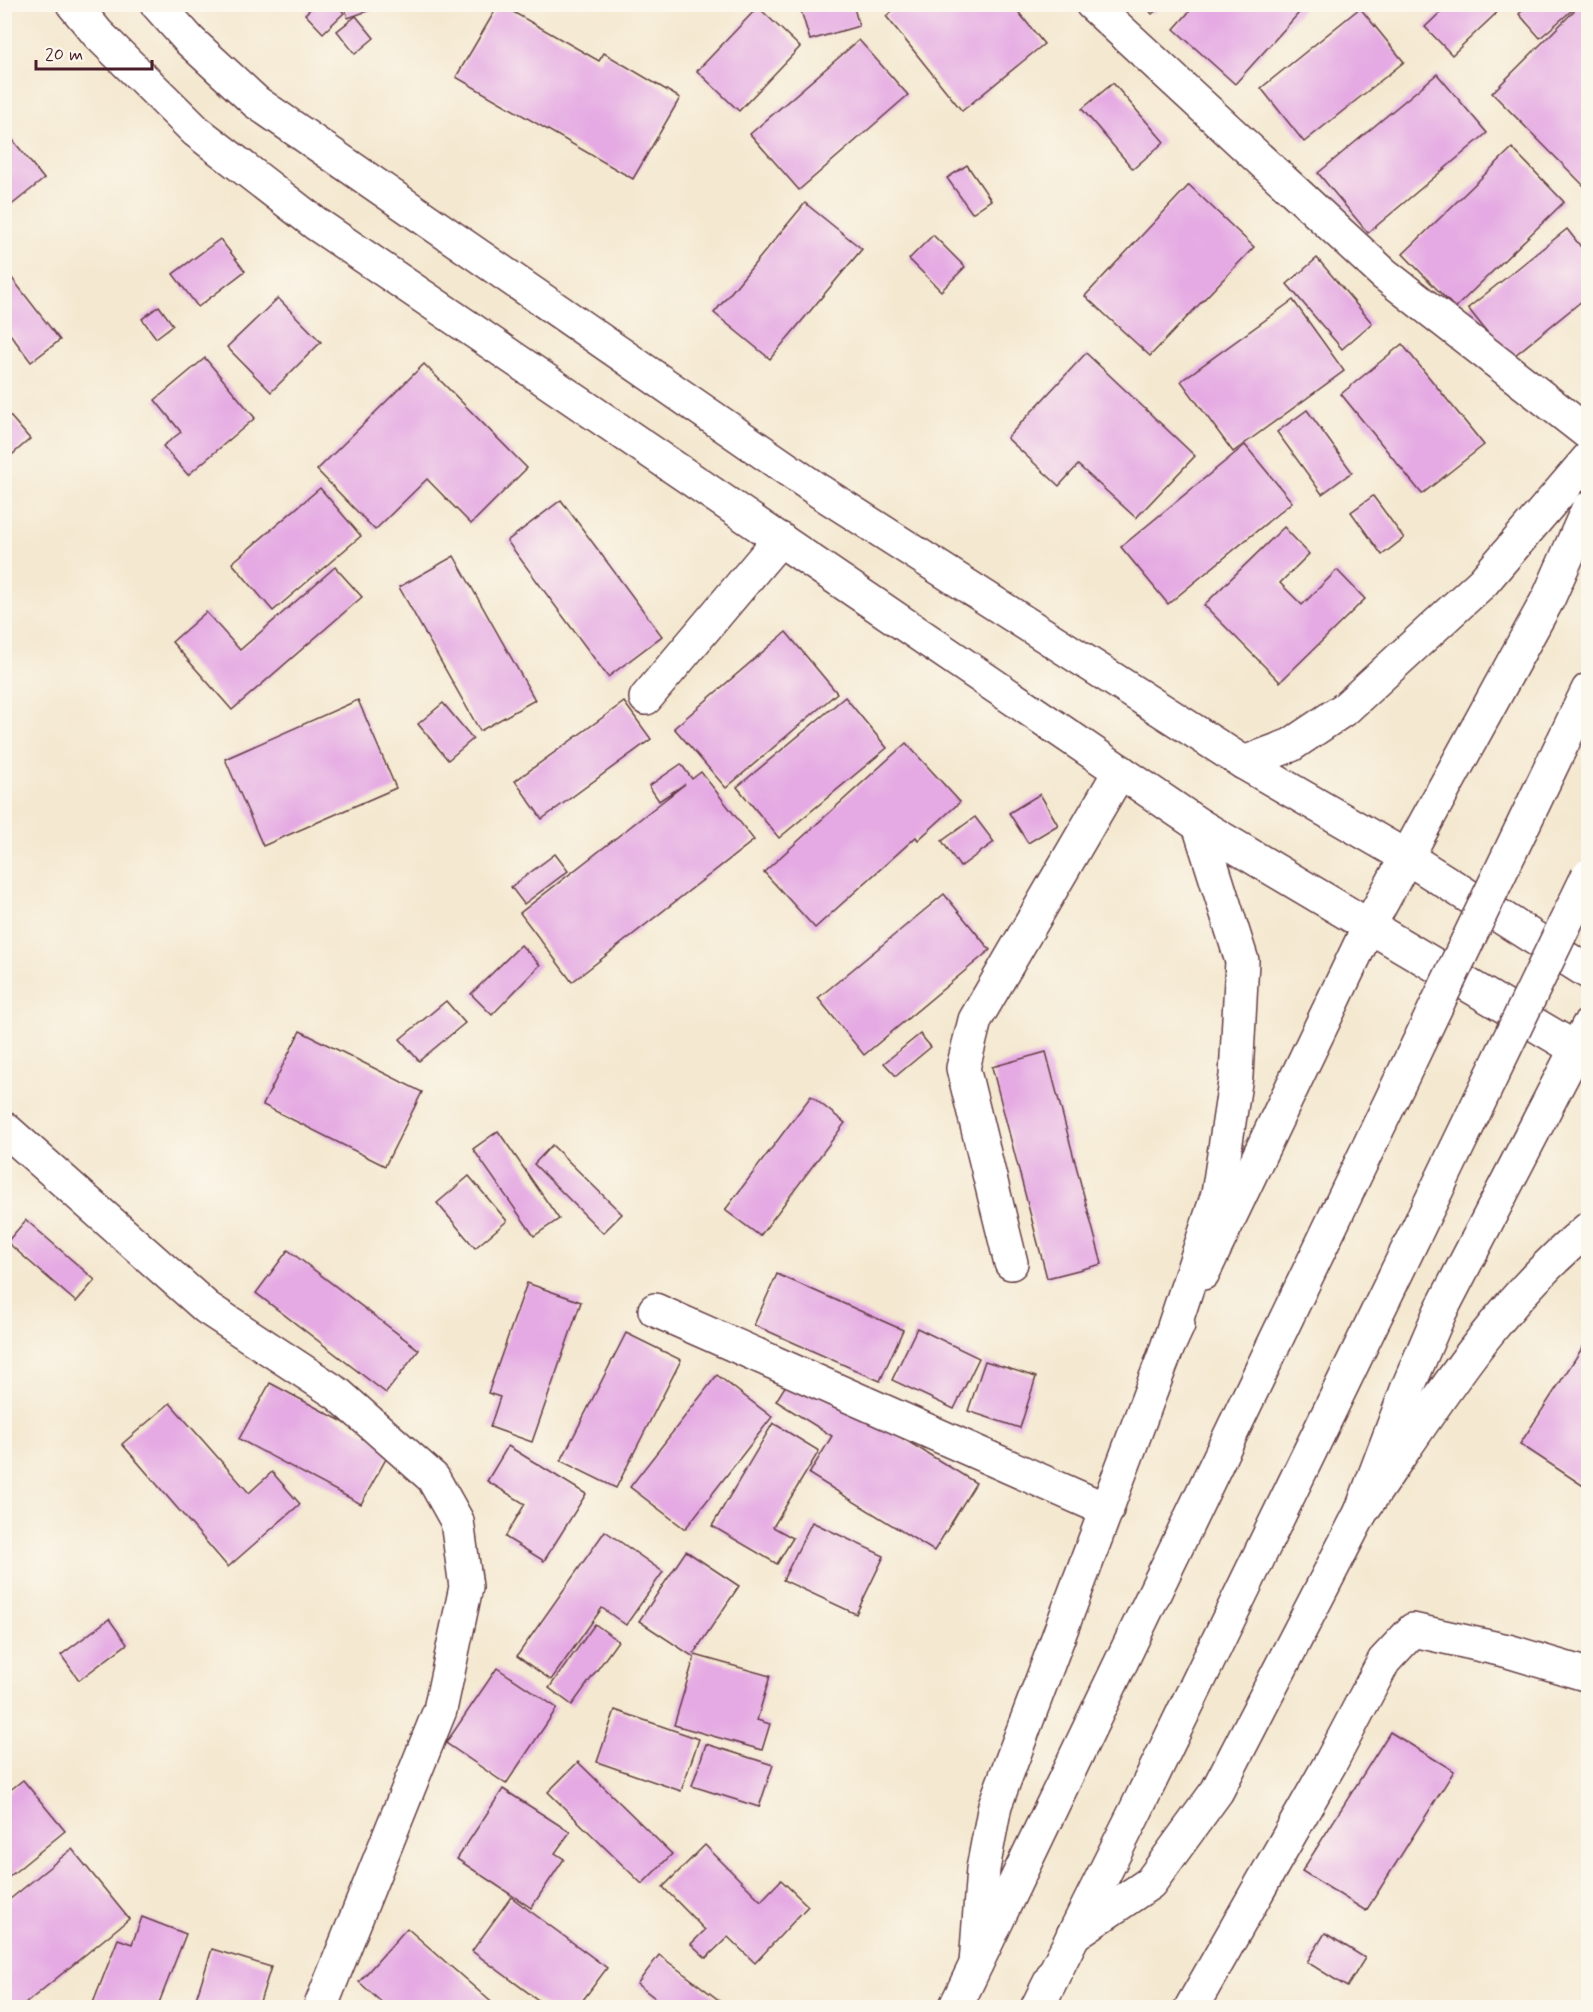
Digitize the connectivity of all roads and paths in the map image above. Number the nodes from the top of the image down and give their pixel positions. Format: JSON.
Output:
{"nodes":[{"id":1,"x":73,"y":4,"type":"edge"},
{"id":2,"x":1092,"y":4,"type":"edge"},
{"id":3,"x":166,"y":7,"type":"edge"},
{"id":4,"x":1588,"y":433,"type":"edge"},
{"id":5,"x":1588,"y":459,"type":"edge"},
{"id":6,"x":1588,"y":509,"type":"edge"},
{"id":7,"x":780,"y":539,"type":"junction"},
{"id":8,"x":1588,"y":690,"type":"edge"},
{"id":9,"x":646,"y":698,"type":"dead end"},
{"id":10,"x":1244,"y":762,"type":"junction"},
{"id":11,"x":1120,"y":771,"type":"junction"},
{"id":12,"x":1199,"y":825,"type":"junction"},
{"id":13,"x":1405,"y":856,"type":"junction"},
{"id":14,"x":1588,"y":876,"type":"edge"},
{"id":15,"x":1370,"y":924,"type":"junction"},
{"id":16,"x":1588,"y":972,"type":"edge"},
{"id":17,"x":1584,"y":1044,"type":"edge"},
{"id":18,"x":4,"y":1128,"type":"edge"},
{"id":19,"x":1588,"y":1229,"type":"edge"},
{"id":20,"x":1011,"y":1263,"type":"dead end"},
{"id":21,"x":655,"y":1311,"type":"dead end"},
{"id":22,"x":1166,"y":1351,"type":"junction"},
{"id":23,"x":1107,"y":1510,"type":"junction"},
{"id":24,"x":1361,"y":1512,"type":"junction"},
{"id":25,"x":1588,"y":1676,"type":"edge"},
{"id":26,"x":1073,"y":1935,"type":"junction"},
{"id":27,"x":976,"y":1964,"type":"junction"},
{"id":28,"x":320,"y":2007,"type":"edge"},
{"id":29,"x":955,"y":2007,"type":"edge"},
{"id":30,"x":1037,"y":2007,"type":"edge"},
{"id":31,"x":1191,"y":2007,"type":"edge"}],
"edges":[{"from":1,"to":7,"type":"main road"},
{"from":2,"to":4,"type":"main road"},
{"from":3,"to":10,"type":"main road"},
{"from":5,"to":10,"type":"main road"},
{"from":6,"to":13,"type":"main road"},
{"from":7,"to":9,"type":"main road"},
{"from":7,"to":11,"type":"main road"},
{"from":8,"to":27,"type":"main road","bridge":true},
{"from":10,"to":13,"type":"main road"},
{"from":11,"to":12,"type":"main road"},
{"from":11,"to":20,"type":"main road"},
{"from":12,"to":15,"type":"main road"},
{"from":12,"to":22,"type":"main road"},
{"from":13,"to":15,"type":"main road"},
{"from":13,"to":16,"type":"main road"},
{"from":14,"to":26,"type":"main road","bridge":true},
{"from":15,"to":17,"type":"main road"},
{"from":15,"to":22,"type":"main road"},
{"from":17,"to":24,"type":"main road"},
{"from":18,"to":28,"type":"main road"},
{"from":19,"to":24,"type":"main road"},
{"from":21,"to":23,"type":"main road"},
{"from":22,"to":23,"type":"main road"},
{"from":23,"to":27,"type":"main road"},
{"from":24,"to":26,"type":"main road"},
{"from":25,"to":31,"type":"main road"},
{"from":26,"to":30,"type":"main road"},
{"from":27,"to":29,"type":"main road"}]}
